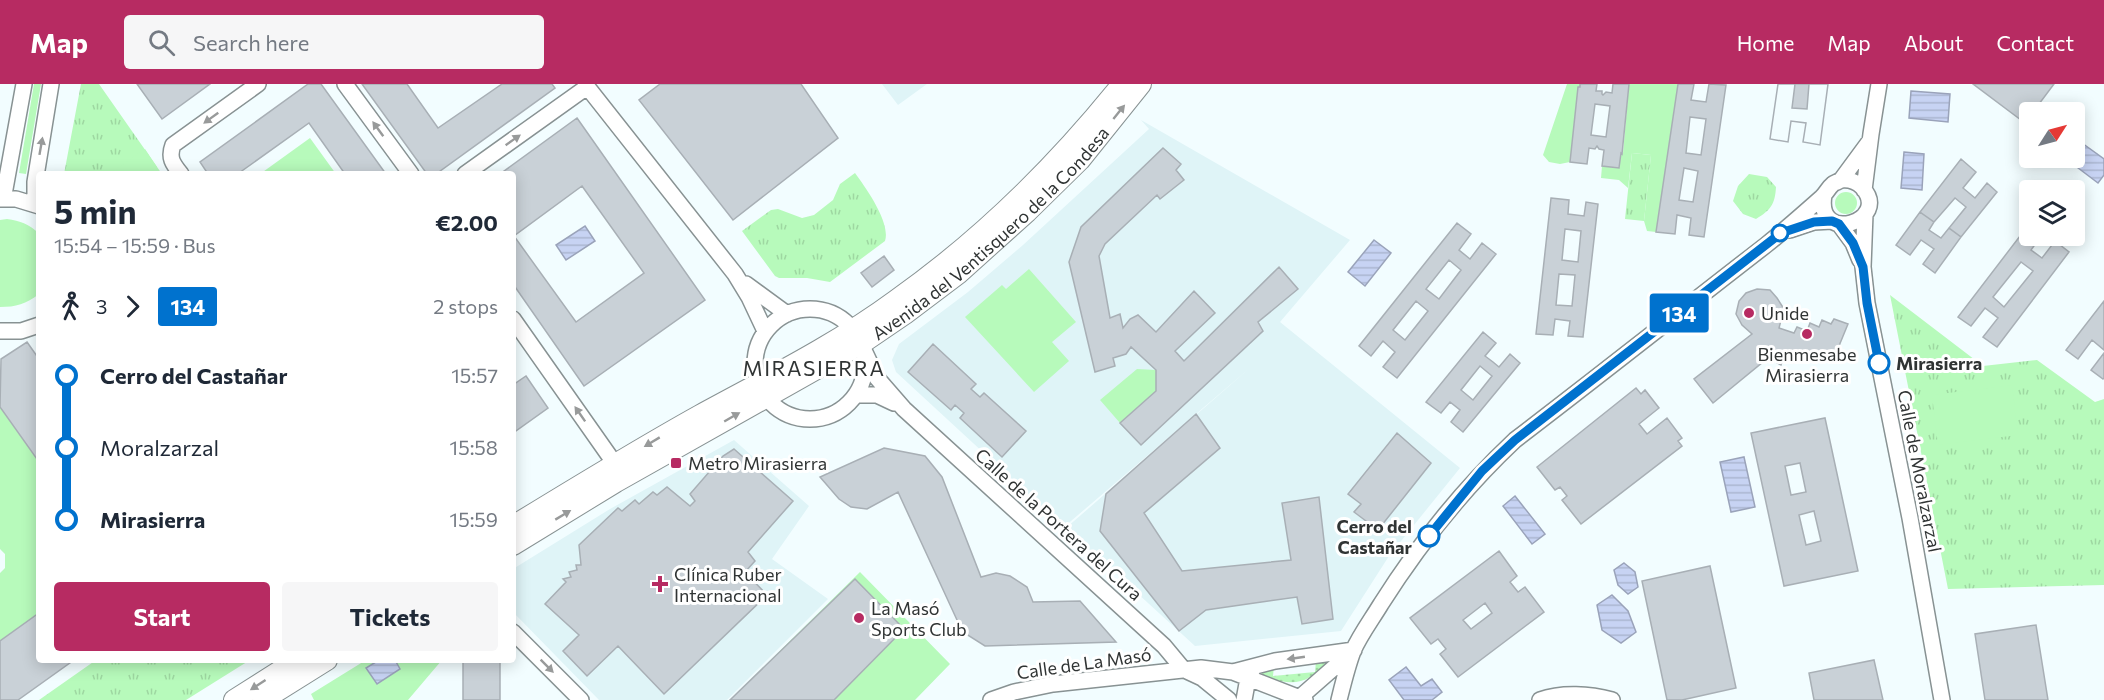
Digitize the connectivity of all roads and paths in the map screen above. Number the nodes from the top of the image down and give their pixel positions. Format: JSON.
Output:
{"nodes":[{"id":1,"x":24,"y":84,"type":"edge"},
{"id":2,"x":51,"y":84,"type":"edge"},
{"id":3,"x":258,"y":84,"type":"edge"},
{"id":4,"x":345,"y":84,"type":"edge"},
{"id":5,"x":1122,"y":84,"type":"edge"},
{"id":6,"x":1141,"y":84,"type":"edge"},
{"id":7,"x":1879,"y":84,"type":"edge"},
{"id":8,"x":586,"y":86,"type":"edge"},
{"id":9,"x":1869,"y":142,"type":"junction"},
{"id":10,"x":176,"y":168,"type":"edge"},
{"id":11,"x":37,"y":171,"type":"edge"},
{"id":12,"x":409,"y":171,"type":"edge"},
{"id":13,"x":469,"y":171,"type":"edge"},
{"id":14,"x":36,"y":176,"type":"edge"},
{"id":15,"x":1841,"y":180,"type":"junction"},
{"id":16,"x":1864,"y":190,"type":"junction"},
{"id":17,"x":1824,"y":195,"type":"junction"},
{"id":18,"x":0,"y":199,"type":"edge"},
{"id":19,"x":36,"y":201,"type":"edge"},
{"id":20,"x":36,"y":205,"type":"edge"},
{"id":21,"x":1865,"y":214,"type":"junction"},
{"id":22,"x":1836,"y":222,"type":"junction"},
{"id":23,"x":1781,"y":233,"type":"junction"},
{"id":24,"x":1863,"y":267,"type":"junction"},
{"id":25,"x":735,"y":274,"type":"junction"},
{"id":26,"x":787,"y":314,"type":"junction"},
{"id":27,"x":516,"y":323,"type":"edge"},
{"id":28,"x":36,"y":328,"type":"edge"},
{"id":29,"x":0,"y":331,"type":"edge"},
{"id":30,"x":765,"y":331,"type":"junction"},
{"id":31,"x":857,"y":337,"type":"junction"},
{"id":32,"x":762,"y":391,"type":"junction"},
{"id":33,"x":856,"y":395,"type":"junction"},
{"id":34,"x":904,"y":409,"type":"junction"},
{"id":35,"x":616,"y":473,"type":"junction"},
{"id":36,"x":516,"y":524,"type":"edge"},
{"id":37,"x":516,"y":543,"type":"edge"},
{"id":38,"x":516,"y":635,"type":"edge"},
{"id":39,"x":1354,"y":650,"type":"junction"},
{"id":40,"x":312,"y":663,"type":"edge"},
{"id":41,"x":1258,"y":665,"type":"junction"},
{"id":42,"x":292,"y":667,"type":"edge"},
{"id":43,"x":1184,"y":670,"type":"junction"},
{"id":44,"x":1233,"y":672,"type":"junction"},
{"id":45,"x":1248,"y":678,"type":"junction"},
{"id":46,"x":1342,"y":695,"type":"edge"},
{"id":47,"x":1226,"y":698,"type":"edge"},
{"id":48,"x":1301,"y":699,"type":"edge"},
{"id":49,"x":234,"y":700,"type":"edge"},
{"id":50,"x":263,"y":700,"type":"edge"},
{"id":51,"x":581,"y":700,"type":"edge"},
{"id":52,"x":991,"y":700,"type":"edge"},
{"id":53,"x":1244,"y":700,"type":"edge"},
{"id":54,"x":1540,"y":700,"type":"edge"},
{"id":55,"x":1612,"y":700,"type":"edge"},
{"id":56,"x":1942,"y":700,"type":"edge"}],
"edges":[{"from":1,"to":18,"type":"street"},
{"from":11,"to":2,"type":"street","one_way":true},
{"from":3,"to":10,"type":"street","one_way":true},
{"from":12,"to":4,"type":"street","one_way":true},
{"from":5,"to":31,"type":"main road","name":"Avenida del Ventisquero de la Condesa"},
{"from":31,"to":6,"type":"main road","name":"Avenida del Ventisquero de la Condesa","one_way":true},
{"from":7,"to":9,"type":"street"},
{"from":13,"to":8,"type":"street","one_way":true},
{"from":8,"to":25,"type":"street"},
{"from":9,"to":15,"type":"street"},
{"from":9,"to":16,"type":"street"},
{"from":19,"to":14,"type":"street","one_way":true},
{"from":15,"to":16,"type":"street"},
{"from":15,"to":17,"type":"street"},
{"from":16,"to":21,"type":"street"},
{"from":17,"to":22,"type":"street"},
{"from":17,"to":23,"type":"street"},
{"from":18,"to":20,"type":"street"},
{"from":21,"to":22,"type":"street"},
{"from":21,"to":24,"type":"street","name":"Calle de Moralzarzal"},
{"from":22,"to":23,"type":"street"},
{"from":22,"to":24,"type":"street"},
{"from":23,"to":39,"type":"street"},
{"from":24,"to":56,"type":"street","name":"Calle de Moralzarzal"},
{"from":25,"to":26,"type":"street"},
{"from":25,"to":30,"type":"street"},
{"from":26,"to":30,"type":"street"},
{"from":26,"to":31,"type":"street"},
{"from":35,"to":27,"type":"street","one_way":true},
{"from":28,"to":29,"type":"street"},
{"from":30,"to":32,"type":"street"},
{"from":31,"to":32,"type":"main road","name":"Avenida del Ventisquero de la Condesa"},
{"from":31,"to":33,"type":"street"},
{"from":31,"to":34,"type":"street","name":"Calle de la Portera del Cura"},
{"from":32,"to":33,"type":"street"},
{"from":32,"to":35,"type":"main road","name":"Avenida del Ventisquero de la Condesa"},
{"from":33,"to":34,"type":"street","name":"Calle de la Portera del Cura"},
{"from":34,"to":43,"type":"street","name":"Calle de la Portera del Cura"},
{"from":35,"to":36,"type":"main road","name":"Avenida del Ventisquero de la Condesa"},
{"from":37,"to":35,"type":"main road","name":"Avenida del Ventisquero de la Condesa","one_way":true},
{"from":38,"to":51,"type":"street","one_way":true},
{"from":39,"to":41,"type":"street","one_way":true},
{"from":39,"to":46,"type":"street"},
{"from":39,"to":48,"type":"street"},
{"from":40,"to":42,"type":"main road"},
{"from":41,"to":44,"type":"street"},
{"from":41,"to":45,"type":"street"},
{"from":42,"to":49,"type":"main road","one_way":true},
{"from":42,"to":50,"type":"main road"},
{"from":43,"to":44,"type":"street","name":"Calle de La Masó"},
{"from":43,"to":47,"type":"street"},
{"from":43,"to":52,"type":"street","name":"Calle de La Masó"},
{"from":44,"to":45,"type":"street","name":"Calle de La Masó"},
{"from":45,"to":48,"type":"street","name":"Calle de La Masó"},
{"from":45,"to":53,"type":"street"},
{"from":54,"to":55,"type":"street"}]}
